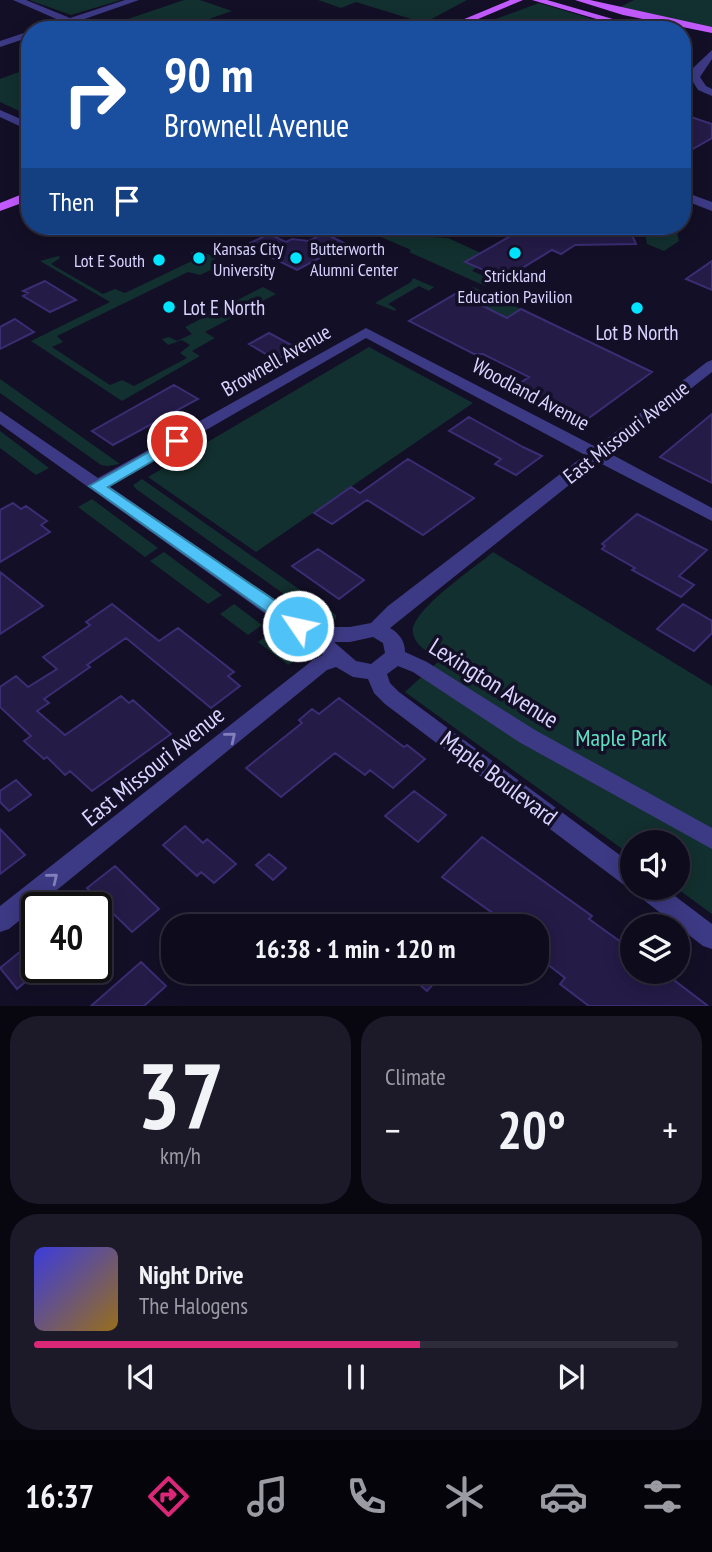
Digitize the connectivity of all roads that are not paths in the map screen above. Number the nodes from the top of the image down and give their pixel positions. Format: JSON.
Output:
{"nodes":[{"id":1,"x":18,"y":0,"type":"edge"},
{"id":2,"x":134,"y":0,"type":"edge"},
{"id":3,"x":496,"y":0,"type":"edge"},
{"id":4,"x":518,"y":0,"type":"edge"},
{"id":5,"x":537,"y":0,"type":"edge"},
{"id":6,"x":580,"y":0,"type":"edge"},
{"id":7,"x":62,"y":21,"type":"edge"},
{"id":8,"x":80,"y":21,"type":"edge"},
{"id":9,"x":450,"y":21,"type":"edge"},
{"id":10,"x":466,"y":21,"type":"edge"},
{"id":11,"x":613,"y":21,"type":"edge"},
{"id":12,"x":668,"y":21,"type":"edge"},
{"id":13,"x":691,"y":26,"type":"edge"},
{"id":14,"x":712,"y":30,"type":"edge"},
{"id":15,"x":21,"y":37,"type":"edge"},
{"id":16,"x":0,"y":44,"type":"edge"},
{"id":17,"x":712,"y":53,"type":"edge"},
{"id":18,"x":712,"y":93,"type":"edge"},
{"id":19,"x":0,"y":113,"type":"edge"},
{"id":20,"x":21,"y":124,"type":"edge"},
{"id":21,"x":691,"y":198,"type":"edge"},
{"id":22,"x":21,"y":199,"type":"edge"},
{"id":23,"x":712,"y":206,"type":"edge"},
{"id":24,"x":0,"y":207,"type":"edge"},
{"id":25,"x":366,"y":332,"type":"joint"},
{"id":26,"x":712,"y":365,"type":"edge"},
{"id":27,"x":0,"y":416,"type":"edge"},
{"id":28,"x":597,"y":455,"type":"junction"},
{"id":29,"x":97,"y":486,"type":"junction"},
{"id":30,"x":712,"y":515,"type":"edge"},
{"id":31,"x":376,"y":630,"type":"junction"},
{"id":32,"x":344,"y":646,"type":"junction"},
{"id":33,"x":395,"y":656,"type":"junction"},
{"id":34,"x":376,"y":671,"type":"junction"},
{"id":35,"x":712,"y":839,"type":"edge"},
{"id":36,"x":620,"y":869,"type":"edge"},
{"id":37,"x":662,"y":900,"type":"edge"},
{"id":38,"x":0,"y":921,"type":"edge"},
{"id":39,"x":712,"y":938,"type":"edge"}],
"edges":[{"from":1,"to":7,"type":"street"},
{"from":2,"to":8,"type":"street"},
{"from":3,"to":9,"type":"main road"},
{"from":4,"to":10,"type":"main road"},
{"from":5,"to":11,"type":"main road"},
{"from":6,"to":12,"type":"main road"},
{"from":13,"to":14,"type":"main road"},
{"from":15,"to":16,"type":"street"},
{"from":17,"to":18,"type":"street"},
{"from":19,"to":20,"type":"street"},
{"from":21,"to":23,"type":"street"},
{"from":22,"to":24,"type":"main road"},
{"from":25,"to":28,"type":"street","name":"Woodland Avenue"},
{"from":25,"to":29,"type":"street","name":"Brownell Avenue"},
{"from":26,"to":28,"type":"street","name":"East Missouri Avenue"},
{"from":27,"to":29,"type":"street"},
{"from":28,"to":30,"type":"street","name":"Woodland Avenue"},
{"from":28,"to":31,"type":"street","name":"East Missouri Avenue"},
{"from":29,"to":32,"type":"street"},
{"from":31,"to":32,"type":"street"},
{"from":31,"to":33,"type":"street"},
{"from":32,"to":34,"type":"street"},
{"from":38,"to":32,"type":"street","name":"East Missouri Avenue","one_way":true},
{"from":33,"to":34,"type":"street"},
{"from":33,"to":35,"type":"street","name":"Lexington Avenue"},
{"from":34,"to":36,"type":"street","name":"Maple Boulevard"},
{"from":37,"to":39,"type":"street"}]}
